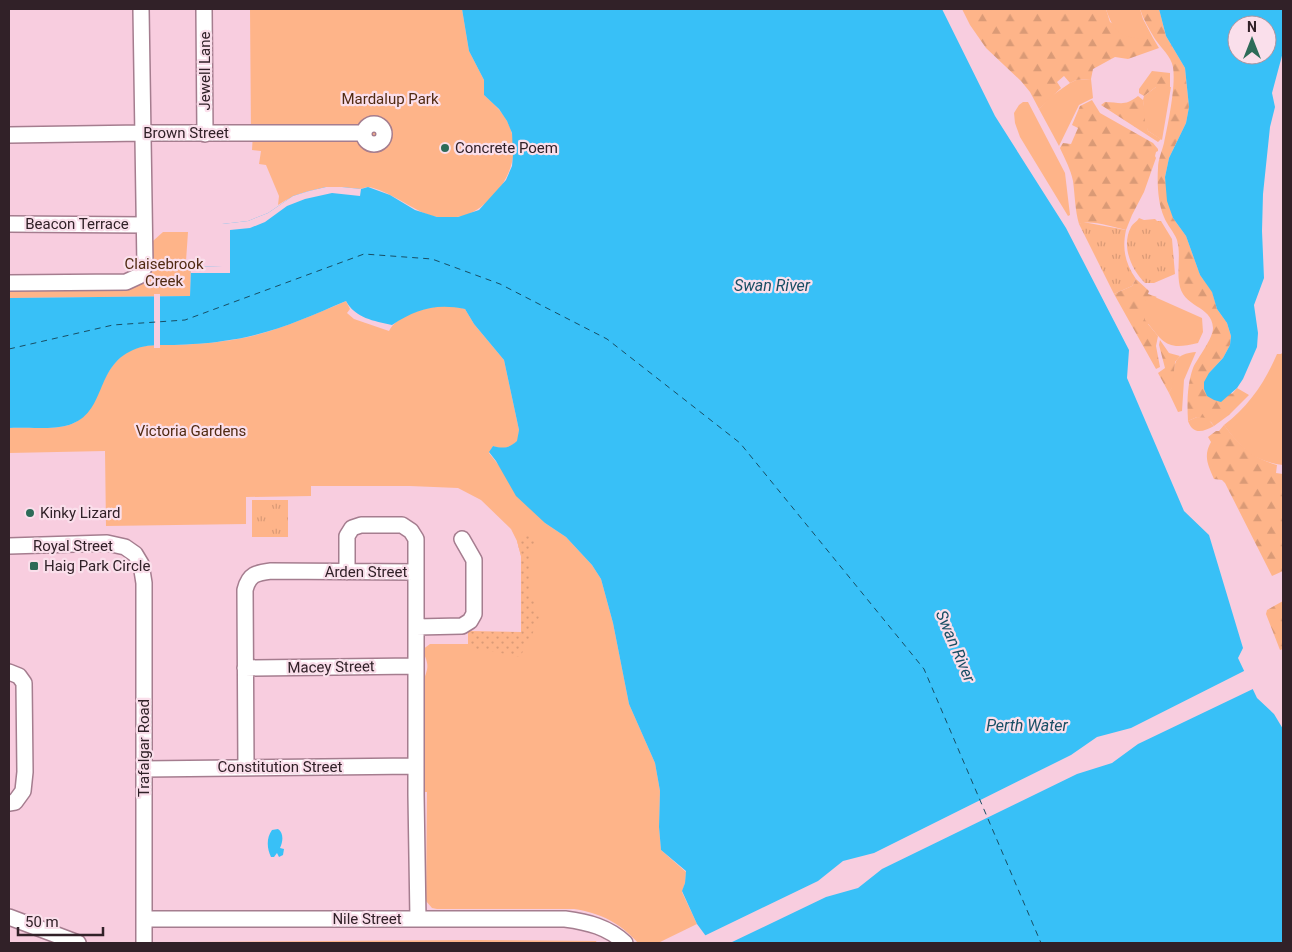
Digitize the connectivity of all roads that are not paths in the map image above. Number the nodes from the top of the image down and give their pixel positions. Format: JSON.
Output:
{"nodes":[{"id":1,"x":141,"y":9,"type":"edge"},
{"id":2,"x":204,"y":9,"type":"edge"},
{"id":3,"x":143,"y":133,"type":"junction"},
{"id":4,"x":205,"y":134,"type":"junction"},
{"id":5,"x":364,"y":134,"type":"dead end"},
{"id":6,"x":9,"y":135,"type":"edge"},
{"id":7,"x":9,"y":224,"type":"edge"},
{"id":8,"x":144,"y":225,"type":"junction"},
{"id":9,"x":9,"y":283,"type":"edge"},
{"id":10,"x":462,"y":539,"type":"dead end"},
{"id":11,"x":9,"y":546,"type":"edge"},
{"id":12,"x":135,"y":554,"type":"joint"},
{"id":13,"x":347,"y":572,"type":"junction"},
{"id":14,"x":416,"y":572,"type":"junction"},
{"id":15,"x":416,"y":627,"type":"junction"},
{"id":16,"x":416,"y":666,"type":"junction"},
{"id":17,"x":246,"y":668,"type":"junction"},
{"id":18,"x":9,"y":672,"type":"edge"},
{"id":19,"x":416,"y":766,"type":"junction"},
{"id":20,"x":246,"y":767,"type":"junction"},
{"id":21,"x":144,"y":768,"type":"junction"},
{"id":22,"x":9,"y":803,"type":"edge"},
{"id":23,"x":9,"y":917,"type":"edge"},
{"id":24,"x":144,"y":919,"type":"junction"},
{"id":25,"x":418,"y":919,"type":"junction"},
{"id":26,"x":78,"y":943,"type":"edge"},
{"id":27,"x":144,"y":943,"type":"edge"},
{"id":28,"x":625,"y":943,"type":"edge"}],
"edges":[{"from":1,"to":3,"type":"street"},
{"from":2,"to":4,"type":"street","name":"Jewell Lane"},
{"from":3,"to":4,"type":"street","name":"Brown Street"},
{"from":3,"to":6,"type":"street","name":"Brown Street"},
{"from":3,"to":8,"type":"street"},
{"from":4,"to":5,"type":"street","name":"Brown Street"},
{"from":7,"to":8,"type":"street","name":"Beacon Terrace"},
{"from":8,"to":9,"type":"street"},
{"from":10,"to":15,"type":"street"},
{"from":11,"to":12,"type":"street","name":"Royal Street"},
{"from":12,"to":21,"type":"street","name":"Trafalgar Road"},
{"from":13,"to":14,"type":"street","name":"Arden Street"},
{"from":13,"to":14,"type":"street"},
{"from":13,"to":17,"type":"street","name":"Arden Street"},
{"from":14,"to":15,"type":"street","name":"Arden Street"},
{"from":15,"to":16,"type":"street","name":"Arden Street"},
{"from":16,"to":17,"type":"street","name":"Macey Street"},
{"from":16,"to":19,"type":"street","name":"Arden Street"},
{"from":17,"to":20,"type":"street","name":"Arden Street"},
{"from":18,"to":22,"type":"street"},
{"from":19,"to":20,"type":"street","name":"Constitution Street"},
{"from":19,"to":25,"type":"street","name":"Arden Street"},
{"from":20,"to":21,"type":"street","name":"Constitution Street"},
{"from":21,"to":24,"type":"street","name":"Trafalgar Road"},
{"from":23,"to":26,"type":"street"},
{"from":24,"to":25,"type":"street","name":"Nile Street"},
{"from":24,"to":27,"type":"street","name":"Trafalgar Road"},
{"from":25,"to":28,"type":"street","name":"Nile Street"}]}
